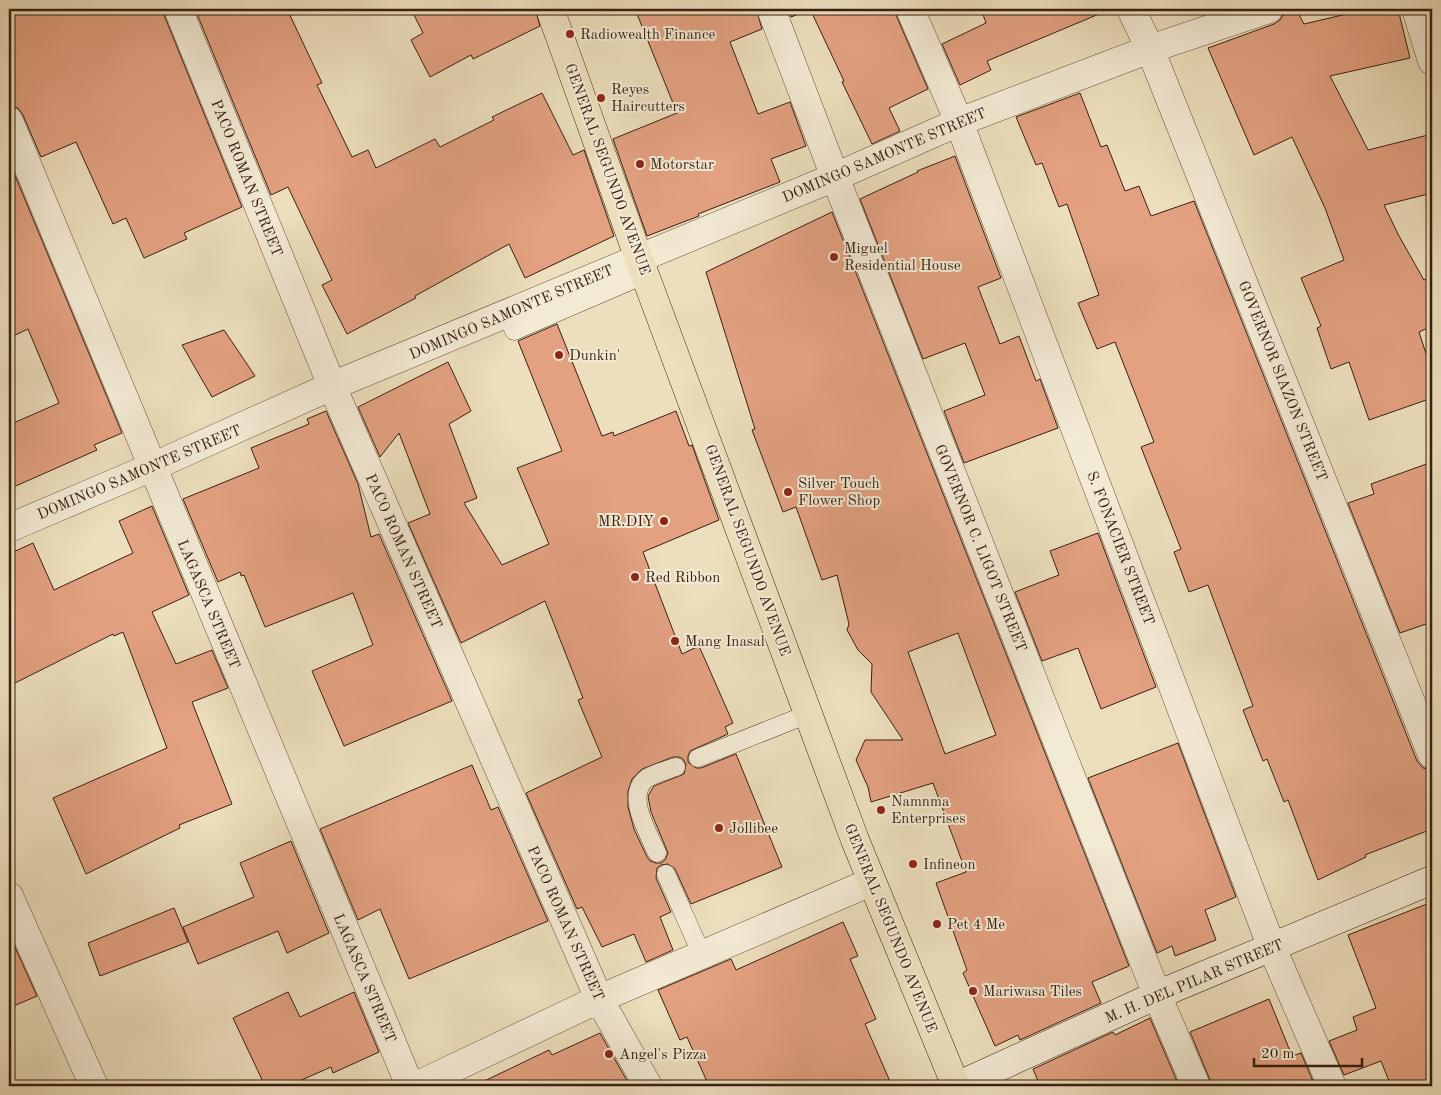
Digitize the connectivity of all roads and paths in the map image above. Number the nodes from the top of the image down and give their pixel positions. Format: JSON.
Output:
{"nodes":[{"id":1,"x":178,"y":9,"type":"edge"},
{"id":2,"x":550,"y":9,"type":"edge"},
{"id":3,"x":771,"y":9,"type":"edge"},
{"id":4,"x":910,"y":9,"type":"edge"},
{"id":5,"x":1131,"y":9,"type":"edge"},
{"id":6,"x":1269,"y":9,"type":"edge"},
{"id":7,"x":1416,"y":9,"type":"edge"},
{"id":8,"x":1150,"y":49,"type":"junction"},
{"id":9,"x":1432,"y":61,"type":"edge"},
{"id":10,"x":9,"y":121,"type":"edge"},
{"id":11,"x":959,"y":122,"type":"junction"},
{"id":12,"x":835,"y":177,"type":"junction"},
{"id":13,"x":642,"y":266,"type":"junction"},
{"id":14,"x":332,"y":386,"type":"junction"},
{"id":15,"x":152,"y":467,"type":"junction"},
{"id":16,"x":9,"y":528,"type":"edge"},
{"id":17,"x":808,"y":714,"type":"junction"},
{"id":18,"x":1432,"y":755,"type":"edge"},
{"id":19,"x":698,"y":758,"type":"dead end"},
{"id":20,"x":676,"y":767,"type":"dead end"},
{"id":21,"x":657,"y":854,"type":"dead end"},
{"id":22,"x":666,"y":874,"type":"dead end"},
{"id":23,"x":1432,"y":880,"type":"edge"},
{"id":24,"x":871,"y":882,"type":"junction"},
{"id":25,"x":9,"y":896,"type":"edge"},
{"id":26,"x":1272,"y":948,"type":"junction"},
{"id":27,"x":702,"y":955,"type":"junction"},
{"id":28,"x":1157,"y":995,"type":"junction"},
{"id":29,"x":599,"y":999,"type":"junction"},
{"id":30,"x":94,"y":1086,"type":"edge"},
{"id":31,"x":410,"y":1086,"type":"edge"},
{"id":32,"x":416,"y":1086,"type":"edge"},
{"id":33,"x":648,"y":1086,"type":"edge"},
{"id":34,"x":956,"y":1086,"type":"edge"},
{"id":35,"x":1196,"y":1086,"type":"edge"},
{"id":36,"x":1332,"y":1086,"type":"edge"}],
"edges":[{"from":1,"to":14,"type":"street","name":"PACO ROMAN STREET"},
{"from":2,"to":13,"type":"highway","name":"GENERAL SEGUNDO AVENUE"},
{"from":3,"to":12,"type":"street","name":"GOVERNOR C. LIGOT STREET"},
{"from":4,"to":11,"type":"street","name":"S. FONACIER STREET"},
{"from":5,"to":8,"type":"street","name":"GOVERNOR SIAZON STREET"},
{"from":6,"to":8,"type":"street","name":"DOMINGO SAMONTE STREET"},
{"from":7,"to":9,"type":"street"},
{"from":8,"to":11,"type":"street","name":"DOMINGO SAMONTE STREET"},
{"from":8,"to":18,"type":"street","name":"GOVERNOR SIAZON STREET"},
{"from":10,"to":15,"type":"street","name":"LAGASCA STREET"},
{"from":11,"to":12,"type":"street","name":"DOMINGO SAMONTE STREET"},
{"from":11,"to":26,"type":"street","name":"S. FONACIER STREET"},
{"from":12,"to":13,"type":"street","name":"DOMINGO SAMONTE STREET"},
{"from":12,"to":28,"type":"street","name":"GOVERNOR C. LIGOT STREET"},
{"from":13,"to":14,"type":"street","name":"DOMINGO SAMONTE STREET"},
{"from":13,"to":17,"type":"highway","name":"GENERAL SEGUNDO AVENUE"},
{"from":14,"to":15,"type":"street","name":"DOMINGO SAMONTE STREET"},
{"from":14,"to":29,"type":"street","name":"PACO ROMAN STREET"},
{"from":15,"to":16,"type":"street","name":"DOMINGO SAMONTE STREET"},
{"from":15,"to":31,"type":"street","name":"LAGASCA STREET"},
{"from":17,"to":19,"type":"lane"},
{"from":17,"to":24,"type":"highway","name":"GENERAL SEGUNDO AVENUE"},
{"from":20,"to":21,"type":"lane"},
{"from":22,"to":27,"type":"lane"},
{"from":23,"to":26,"type":"street","name":"M. H. DEL PILAR STREET"},
{"from":24,"to":27,"type":"street"},
{"from":24,"to":34,"type":"highway","name":"GENERAL SEGUNDO AVENUE"},
{"from":25,"to":30,"type":"street"},
{"from":26,"to":28,"type":"street","name":"M. H. DEL PILAR STREET"},
{"from":26,"to":36,"type":"street","name":"S. FONACIER STREET"},
{"from":27,"to":29,"type":"street"},
{"from":28,"to":34,"type":"street","name":"M. H. DEL PILAR STREET"},
{"from":28,"to":35,"type":"street","name":"GOVERNOR C. LIGOT STREET"},
{"from":29,"to":32,"type":"street"},
{"from":29,"to":33,"type":"street","name":"PACO ROMAN STREET"}]}
